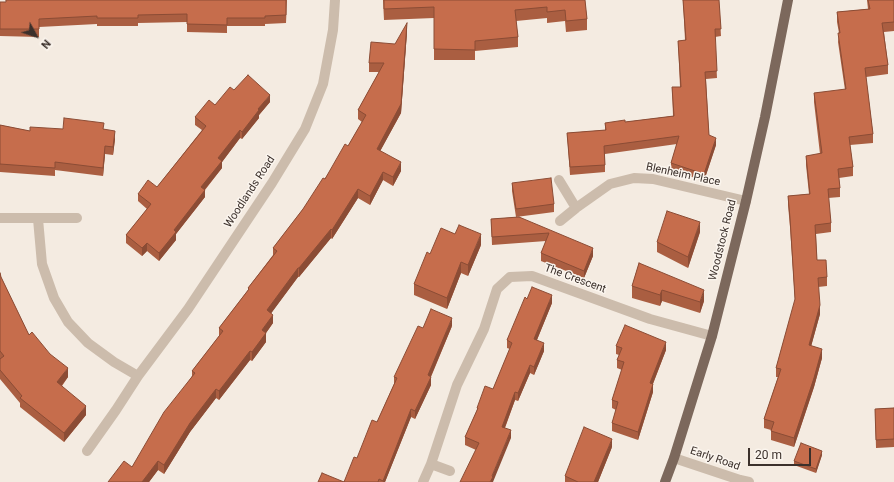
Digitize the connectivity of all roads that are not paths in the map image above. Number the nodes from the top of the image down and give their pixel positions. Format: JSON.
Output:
{"nodes":[{"id":1,"x":335,"y":0,"type":"edge"},
{"id":2,"x":788,"y":0,"type":"edge"},
{"id":3,"x":559,"y":180,"type":"dead end"},
{"id":4,"x":746,"y":201,"type":"junction"},
{"id":5,"x":576,"y":208,"type":"junction"},
{"id":6,"x":0,"y":218,"type":"edge"},
{"id":7,"x":38,"y":218,"type":"junction"},
{"id":8,"x":77,"y":218,"type":"dead end"},
{"id":9,"x":560,"y":221,"type":"dead end"},
{"id":10,"x":712,"y":336,"type":"junction"},
{"id":11,"x":138,"y":376,"type":"junction"},
{"id":12,"x":87,"y":452,"type":"dead end"},
{"id":13,"x":674,"y":458,"type":"junction"},
{"id":14,"x":431,"y":464,"type":"junction"},
{"id":15,"x":450,"y":471,"type":"dead end"},
{"id":16,"x":423,"y":482,"type":"edge"},
{"id":17,"x":665,"y":482,"type":"edge"},
{"id":18,"x":749,"y":482,"type":"edge"}],
"edges":[{"from":1,"to":11,"type":"street","name":"Woodlands Road"},
{"from":2,"to":4,"type":"main road","name":"Woodstock Road"},
{"from":3,"to":5,"type":"street"},
{"from":4,"to":5,"type":"street","name":"Blenheim Place"},
{"from":4,"to":10,"type":"main road","name":"Woodstock Road"},
{"from":5,"to":9,"type":"street","name":"Blenheim Place"},
{"from":6,"to":7,"type":"street"},
{"from":7,"to":8,"type":"street"},
{"from":7,"to":11,"type":"street"},
{"from":10,"to":13,"type":"main road","name":"Woodstock Road"},
{"from":10,"to":14,"type":"street","name":"The Crescent"},
{"from":11,"to":12,"type":"street","name":"Woodlands Road"},
{"from":13,"to":17,"type":"main road","name":"Woodstock Road"},
{"from":13,"to":18,"type":"street","name":"Early Road"},
{"from":14,"to":15,"type":"street"},
{"from":14,"to":16,"type":"street","name":"The Crescent"}]}
